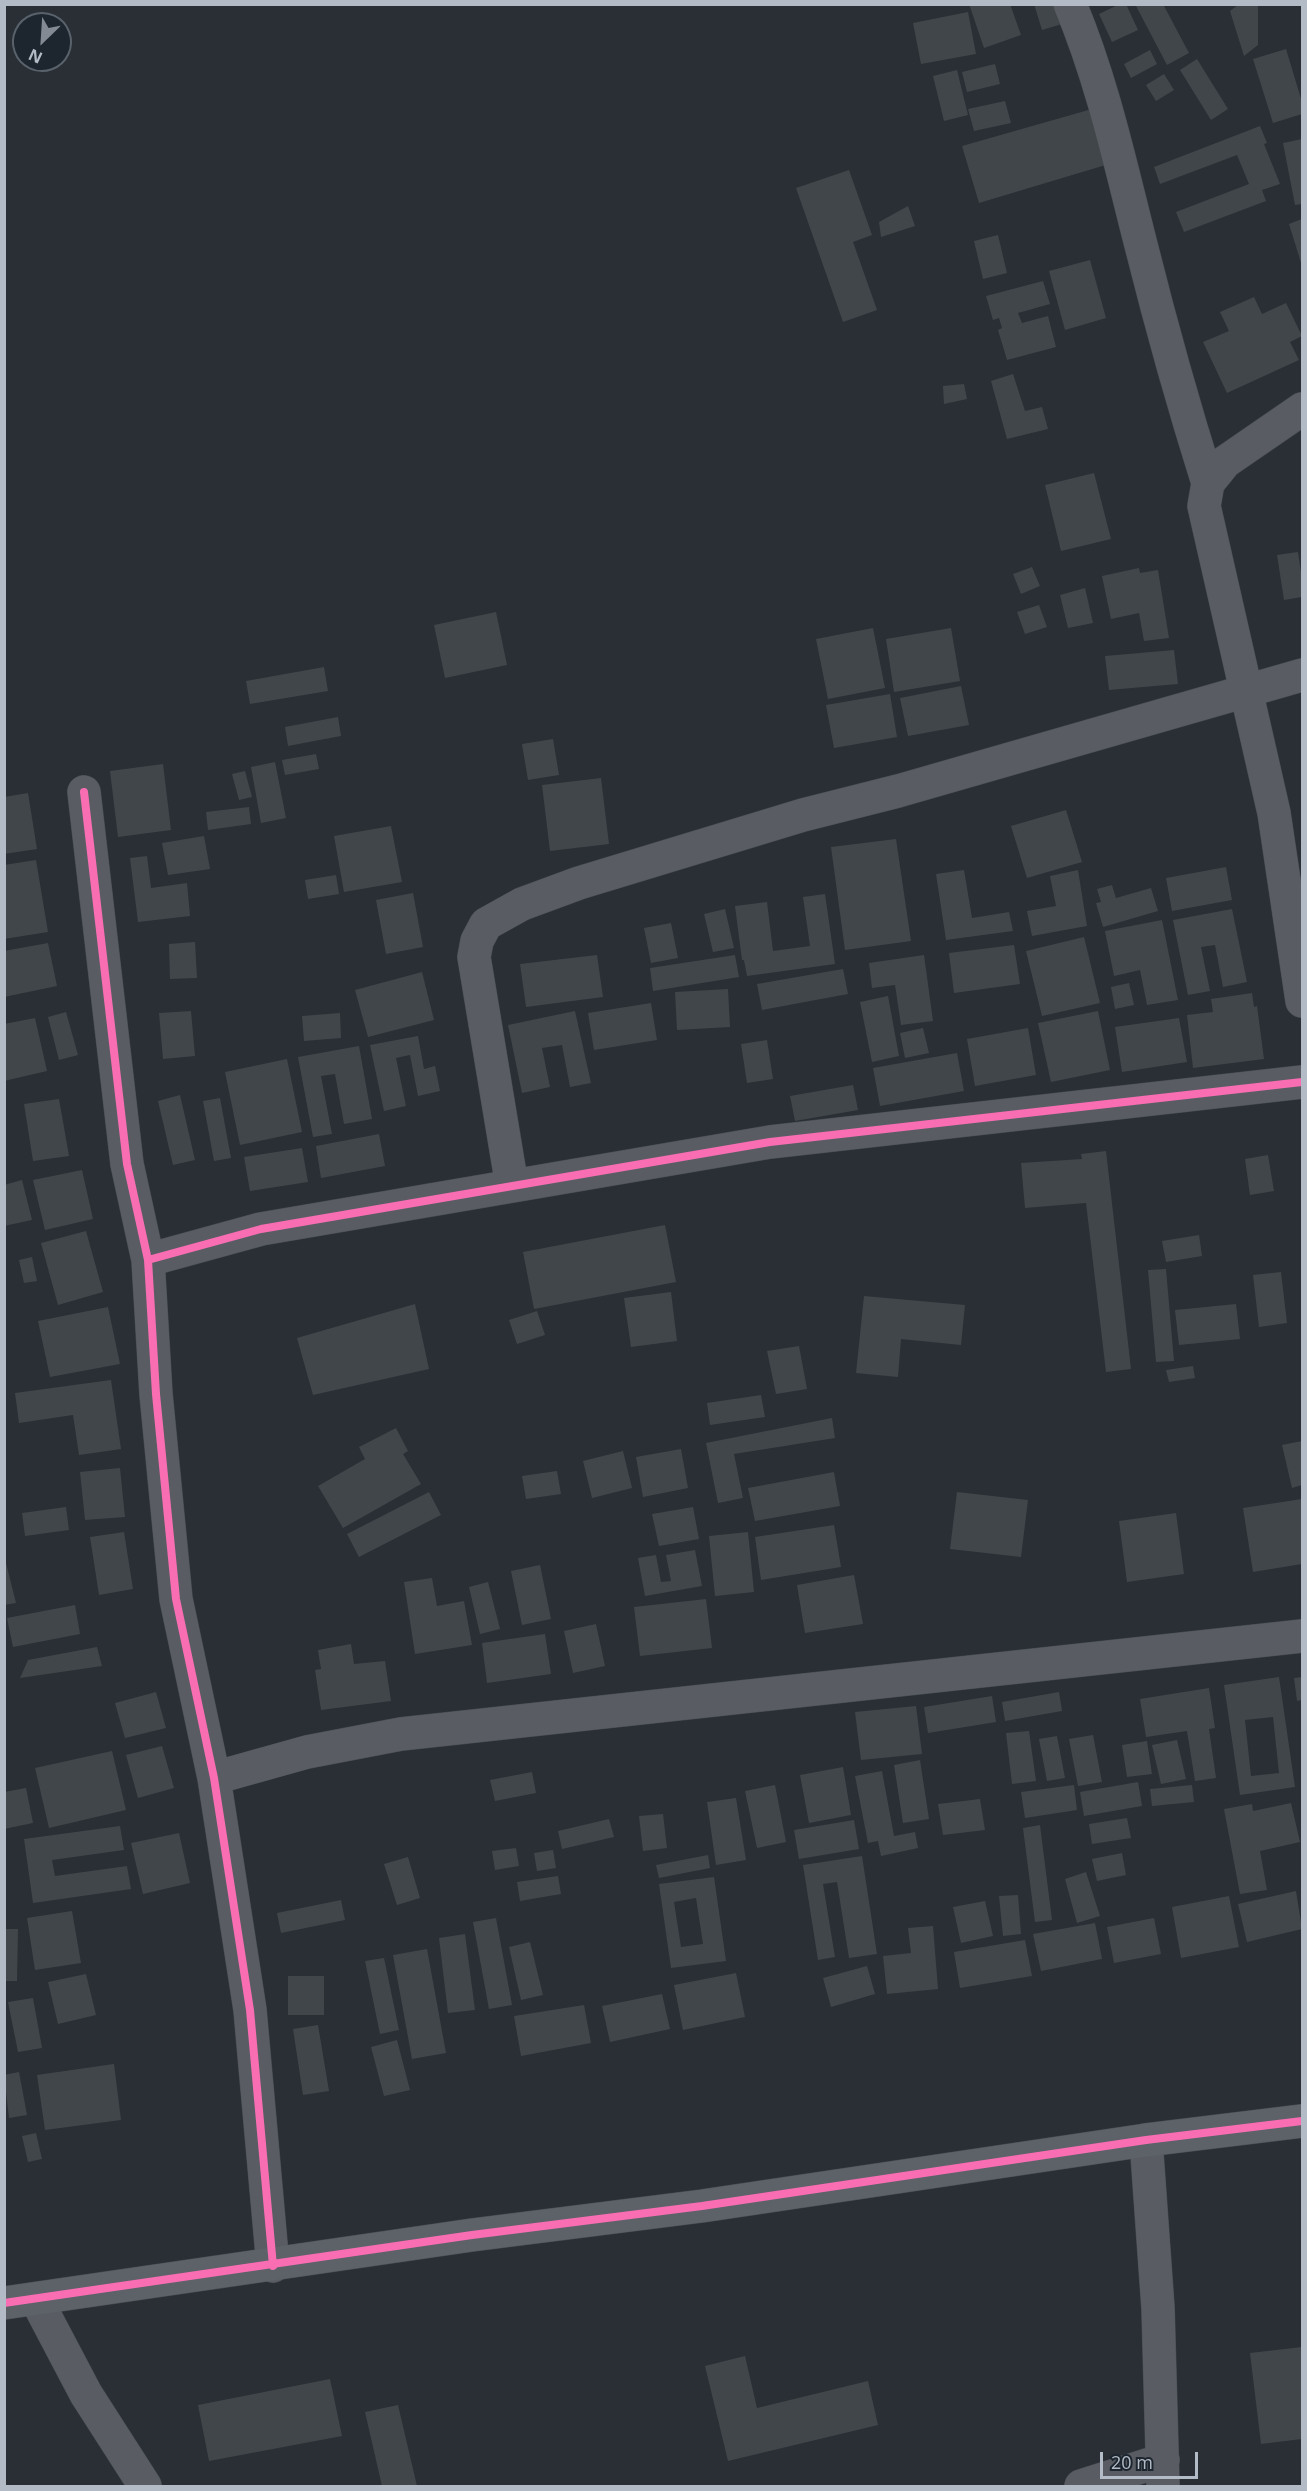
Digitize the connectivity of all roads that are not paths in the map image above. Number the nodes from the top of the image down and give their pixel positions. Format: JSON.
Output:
{"nodes":[{"id":1,"x":1070,"y":4,"type":"edge"},
{"id":2,"x":1302,"y":409,"type":"edge"},
{"id":3,"x":1208,"y":483,"type":"junction"},
{"id":4,"x":1302,"y":675,"type":"edge"},
{"id":5,"x":1246,"y":691,"type":"junction"},
{"id":6,"x":84,"y":792,"type":"dead end"},
{"id":7,"x":1302,"y":1001,"type":"edge"},
{"id":8,"x":1302,"y":1082,"type":"edge"},
{"id":9,"x":512,"y":1186,"type":"junction"},
{"id":10,"x":148,"y":1260,"type":"junction"},
{"id":11,"x":1302,"y":1636,"type":"edge"},
{"id":12,"x":214,"y":1778,"type":"junction"},
{"id":13,"x":1302,"y":2121,"type":"edge"},
{"id":14,"x":1146,"y":2140,"type":"junction"},
{"id":15,"x":273,"y":2266,"type":"junction"},
{"id":16,"x":20,"y":2301,"type":"edge"},
{"id":17,"x":1163,"y":2473,"type":"edge"},
{"id":18,"x":145,"y":2487,"type":"edge"},
{"id":19,"x":1081,"y":2487,"type":"edge"}],
"edges":[{"from":1,"to":3,"type":"street"},
{"from":2,"to":3,"type":"street"},
{"from":3,"to":5,"type":"street"},
{"from":4,"to":5,"type":"street"},
{"from":5,"to":7,"type":"street"},
{"from":5,"to":9,"type":"street"},
{"from":6,"to":10,"type":"street"},
{"from":8,"to":9,"type":"street"},
{"from":9,"to":10,"type":"street"},
{"from":10,"to":12,"type":"street"},
{"from":11,"to":12,"type":"street"},
{"from":12,"to":15,"type":"street"},
{"from":13,"to":14,"type":"street"},
{"from":14,"to":15,"type":"street"},
{"from":14,"to":17,"type":"street"},
{"from":15,"to":16,"type":"street"},
{"from":16,"to":18,"type":"street"},
{"from":17,"to":19,"type":"street"}]}
